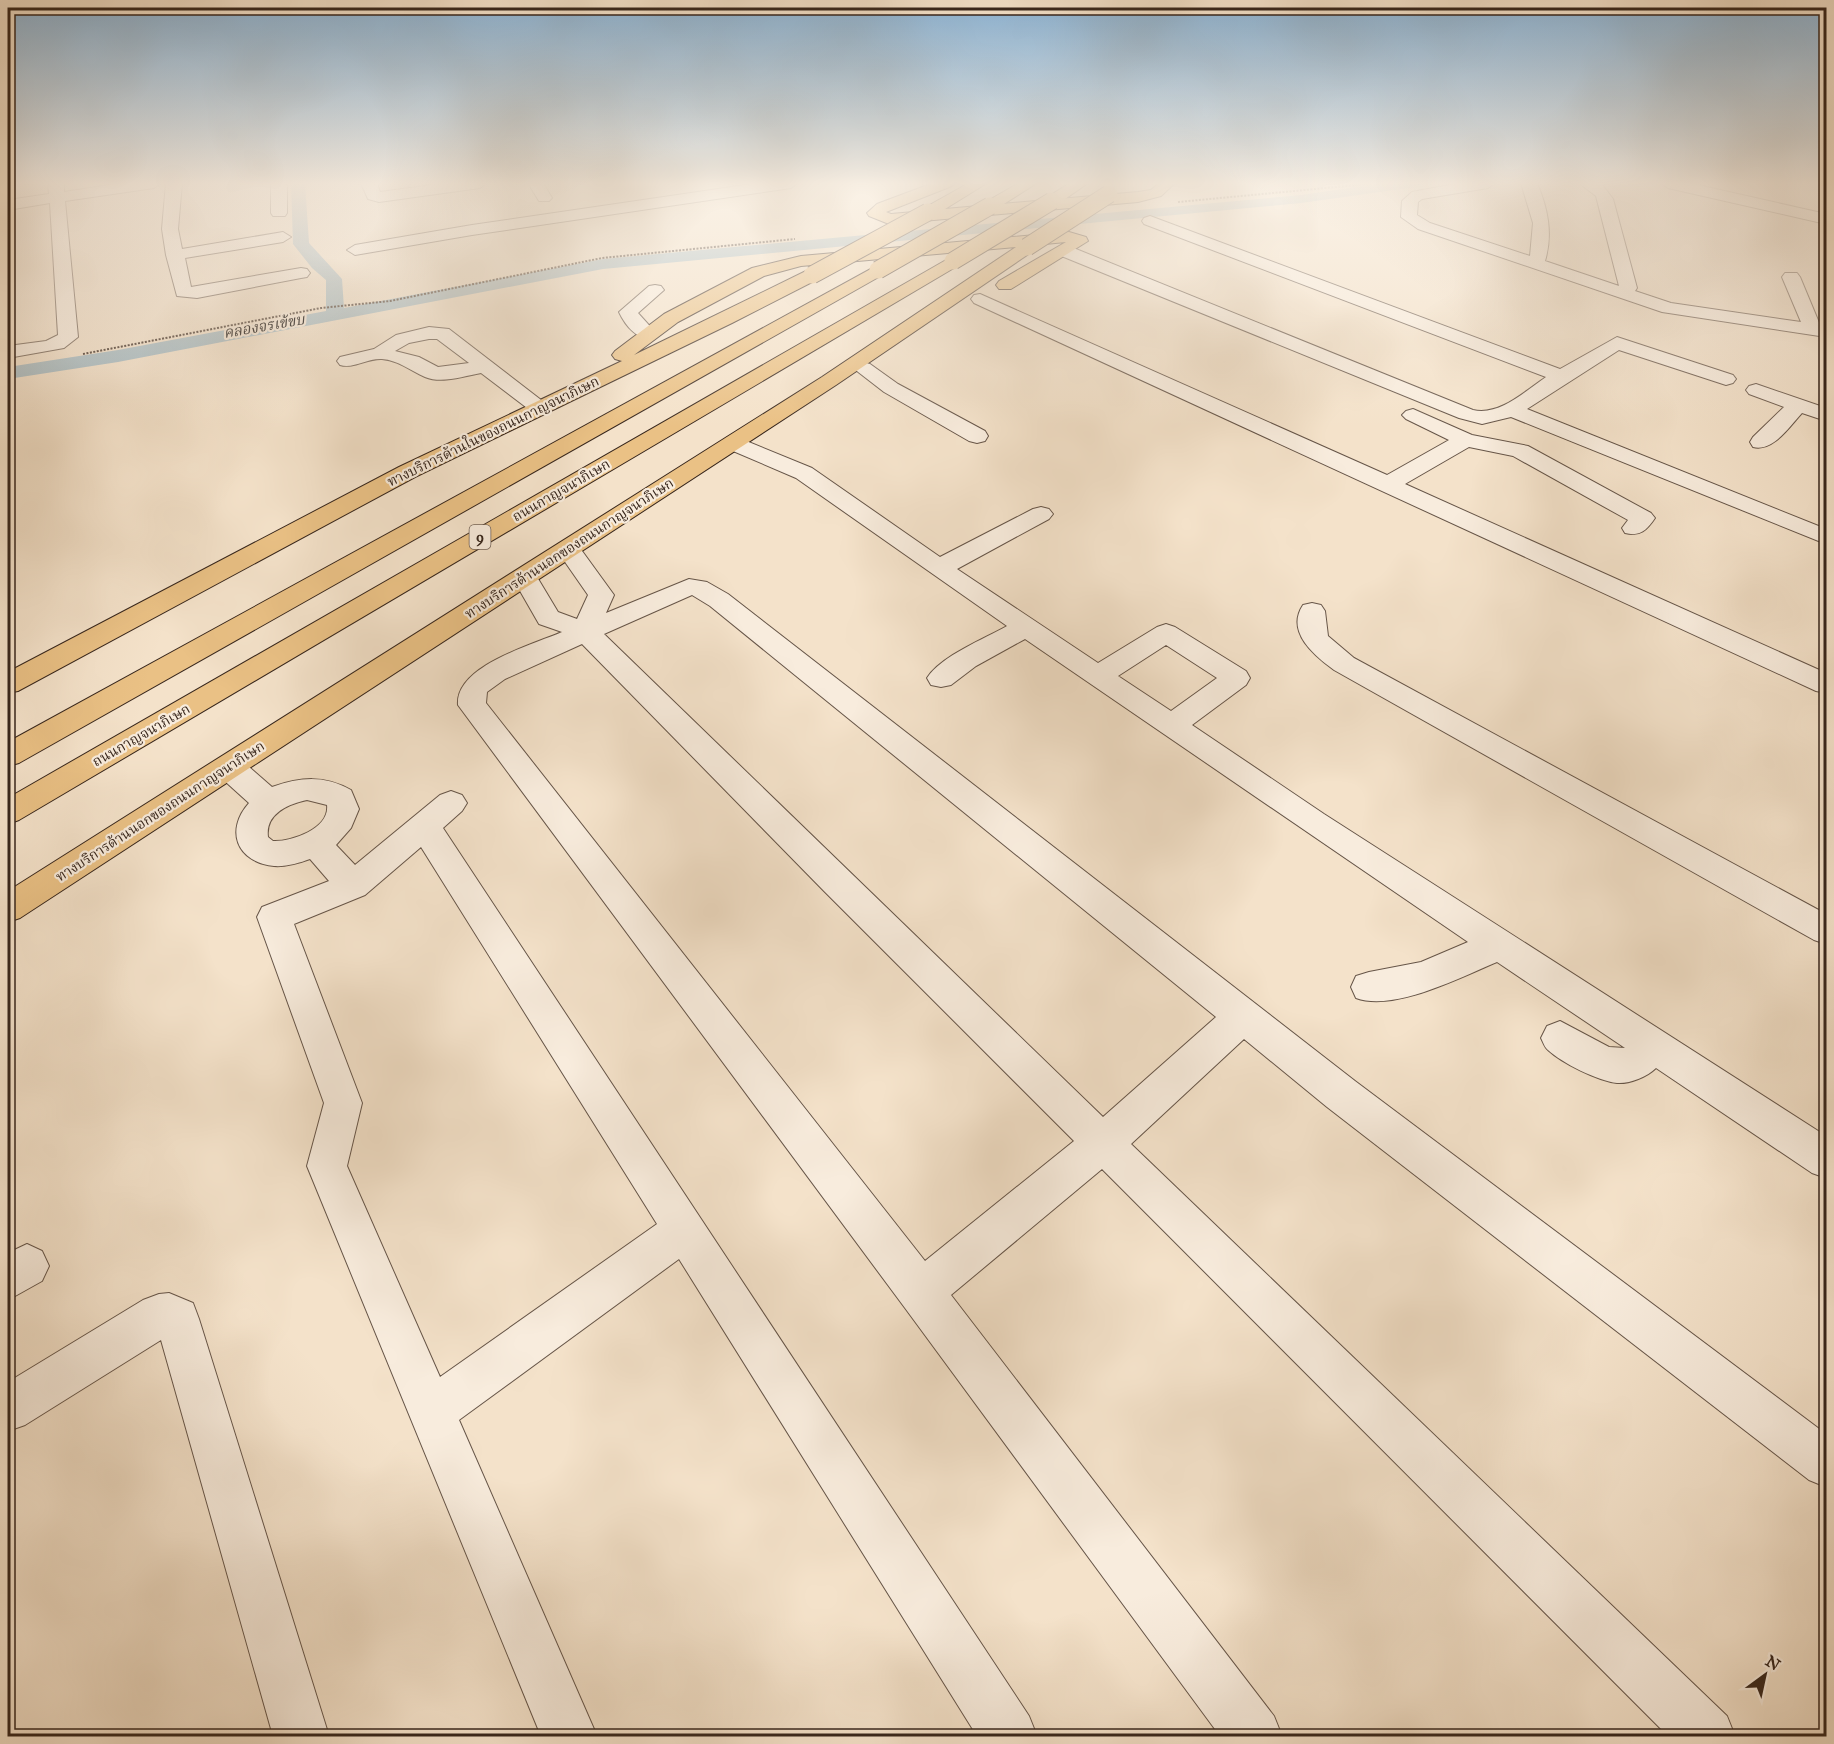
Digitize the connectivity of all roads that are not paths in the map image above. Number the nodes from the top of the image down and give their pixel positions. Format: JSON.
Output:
{"nodes":[{"id":1,"x":63,"y":264,"type":"edge"},
{"id":2,"x":176,"y":264,"type":"edge"},
{"id":3,"x":788,"y":264,"type":"edge"},
{"id":4,"x":832,"y":264,"type":"edge"},
{"id":5,"x":888,"y":264,"type":"edge"},
{"id":6,"x":946,"y":264,"type":"edge"},
{"id":7,"x":1001,"y":264,"type":"edge"},
{"id":8,"x":1041,"y":264,"type":"edge"},
{"id":9,"x":1098,"y":264,"type":"edge"},
{"id":10,"x":1265,"y":264,"type":"edge"},
{"id":11,"x":1537,"y":264,"type":"edge"},
{"id":12,"x":1622,"y":264,"type":"edge"},
{"id":13,"x":301,"y":273,"type":"dead end"},
{"id":14,"x":1791,"y":277,"type":"dead end"},
{"id":15,"x":655,"y":291,"type":"dead end"},
{"id":16,"x":1625,"y":294,"type":"junction"},
{"id":17,"x":980,"y":299,"type":"junction"},
{"id":18,"x":1820,"y":330,"type":"edge"},
{"id":19,"x":647,"y":334,"type":"junction"},
{"id":20,"x":8,"y":352,"type":"edge"},
{"id":21,"x":381,"y":353,"type":"junction"},
{"id":22,"x":347,"y":361,"type":"dead end"},
{"id":23,"x":485,"y":366,"type":"junction"},
{"id":24,"x":863,"y":368,"type":"junction"},
{"id":25,"x":1562,"y":376,"type":"junction"},
{"id":26,"x":1726,"y":379,"type":"dead end"},
{"id":27,"x":829,"y":381,"type":"junction"},
{"id":28,"x":589,"y":383,"type":"junction"},
{"id":29,"x":1756,"y":390,"type":"dead end"},
{"id":30,"x":1798,"y":405,"type":"junction"},
{"id":31,"x":538,"y":407,"type":"junction"},
{"id":32,"x":1400,"y":409,"type":"dead end"},
{"id":33,"x":1511,"y":410,"type":"junction"},
{"id":34,"x":1827,"y":415,"type":"edge"},
{"id":35,"x":977,"y":436,"type":"dead end"},
{"id":36,"x":1466,"y":440,"type":"junction"},
{"id":37,"x":1761,"y":442,"type":"dead end"},
{"id":38,"x":734,"y":443,"type":"junction"},
{"id":39,"x":1388,"y":484,"type":"junction"},
{"id":40,"x":1041,"y":514,"type":"dead end"},
{"id":41,"x":1634,"y":528,"type":"dead end"},
{"id":42,"x":1827,"y":537,"type":"edge"},
{"id":43,"x":568,"y":549,"type":"junction"},
{"id":44,"x":939,"y":568,"type":"junction"},
{"id":45,"x":525,"y":577,"type":"junction"},
{"id":46,"x":1312,"y":611,"type":"dead end"},
{"id":47,"x":1026,"y":627,"type":"junction"},
{"id":48,"x":585,"y":631,"type":"junction"},
{"id":49,"x":1097,"y":676,"type":"junction"},
{"id":50,"x":941,"y":678,"type":"dead end"},
{"id":51,"x":8,"y":684,"type":"edge"},
{"id":52,"x":1827,"y":684,"type":"edge"},
{"id":53,"x":1171,"y":726,"type":"junction"},
{"id":54,"x":8,"y":755,"type":"edge"},
{"id":55,"x":229,"y":767,"type":"junction"},
{"id":56,"x":270,"y":803,"type":"junction"},
{"id":57,"x":8,"y":812,"type":"edge"},
{"id":58,"x":316,"y":844,"type":"junction"},
{"id":59,"x":353,"y":886,"type":"junction"},
{"id":60,"x":8,"y":908,"type":"edge"},
{"id":61,"x":1827,"y":930,"type":"edge"},
{"id":62,"x":1501,"y":944,"type":"junction"},
{"id":63,"x":1369,"y":987,"type":"dead end"},
{"id":64,"x":1242,"y":1017,"type":"junction"},
{"id":65,"x":1560,"y":1038,"type":"dead end"},
{"id":66,"x":1653,"y":1044,"type":"junction"},
{"id":67,"x":1102,"y":1144,"type":"junction"},
{"id":68,"x":1827,"y":1159,"type":"edge"},
{"id":69,"x":684,"y":1230,"type":"junction"},
{"id":70,"x":921,"y":1292,"type":"junction"},
{"id":71,"x":8,"y":1408,"type":"edge"},
{"id":72,"x":431,"y":1411,"type":"junction"},
{"id":73,"x":1827,"y":1463,"type":"edge"},
{"id":74,"x":302,"y":1737,"type":"edge"},
{"id":75,"x":569,"y":1737,"type":"edge"},
{"id":76,"x":1009,"y":1737,"type":"edge"},
{"id":77,"x":1254,"y":1737,"type":"edge"},
{"id":78,"x":1707,"y":1737,"type":"edge"}],
"edges":[{"from":1,"to":20,"type":"street"},
{"from":2,"to":13,"type":"street"},
{"from":3,"to":19,"type":"main road"},
{"from":4,"to":28,"type":"main road","name":"ทางบริการด้านในของถนนกาญจนาภิเษก","bridge":true},
{"from":5,"to":54,"type":"main road","number":"9","bridge":true},
{"from":6,"to":57,"type":"main road","name":"ถนนกาญจนาภิเษก","number":"9","bridge":true},
{"from":7,"to":27,"type":"main road","name":"ทางบริการด้านนอกของถนนกาญจนาภิเษก","bridge":true},
{"from":8,"to":17,"type":"main road"},
{"from":9,"to":33,"type":"street"},
{"from":10,"to":25,"type":"street"},
{"from":11,"to":16,"type":"street"},
{"from":12,"to":16,"type":"street"},
{"from":14,"to":18,"type":"street"},
{"from":15,"to":19,"type":"street"},
{"from":16,"to":18,"type":"street"},
{"from":17,"to":24,"type":"main road"},
{"from":17,"to":39,"type":"street"},
{"from":19,"to":28,"type":"main road"},
{"from":21,"to":22,"type":"street"},
{"from":21,"to":23,"type":"street"},
{"from":21,"to":23,"type":"street"},
{"from":23,"to":31,"type":"street"},
{"from":24,"to":27,"type":"main road"},
{"from":24,"to":35,"type":"street"},
{"from":25,"to":26,"type":"street"},
{"from":25,"to":33,"type":"street"},
{"from":27,"to":38,"type":"main road","name":"ทางบริการด้านนอกของถนนกาญจนาภิเษก"},
{"from":28,"to":31,"type":"main road","name":"ทางบริการด้านในของถนนกาญจนาภิเษก"},
{"from":29,"to":30,"type":"street"},
{"from":30,"to":34,"type":"street"},
{"from":30,"to":37,"type":"street"},
{"from":31,"to":51,"type":"main road","name":"ทางบริการด้านในของถนนกาญจนาภิเษก"},
{"from":32,"to":36,"type":"street"},
{"from":33,"to":42,"type":"street"},
{"from":36,"to":39,"type":"street"},
{"from":36,"to":41,"type":"street"},
{"from":38,"to":43,"type":"main road","name":"ทางบริการด้านนอกของถนนกาญจนาภิเษก"},
{"from":38,"to":44,"type":"street"},
{"from":39,"to":52,"type":"street"},
{"from":40,"to":44,"type":"street"},
{"from":43,"to":45,"type":"main road","name":"ทางบริการด้านนอกของถนนกาญจนาภิเษก"},
{"from":43,"to":48,"type":"street"},
{"from":44,"to":47,"type":"street"},
{"from":45,"to":48,"type":"street"},
{"from":45,"to":55,"type":"main road","name":"ทางบริการด้านนอกของถนนกาญจนาภิเษก"},
{"from":46,"to":61,"type":"street"},
{"from":47,"to":49,"type":"street"},
{"from":47,"to":50,"type":"street"},
{"from":48,"to":64,"type":"street"},
{"from":48,"to":67,"type":"street"},
{"from":48,"to":70,"type":"street"},
{"from":49,"to":53,"type":"street"},
{"from":49,"to":53,"type":"street"},
{"from":53,"to":62,"type":"street"},
{"from":55,"to":56,"type":"street"},
{"from":55,"to":60,"type":"main road","name":"ทางบริการด้านนอกของถนนกาญจนาภิเษก"},
{"from":56,"to":58,"type":"street"},
{"from":56,"to":58,"type":"street"},
{"from":58,"to":59,"type":"street"},
{"from":59,"to":69,"type":"street"},
{"from":59,"to":72,"type":"street"},
{"from":62,"to":63,"type":"street"},
{"from":62,"to":66,"type":"street"},
{"from":64,"to":67,"type":"street"},
{"from":64,"to":73,"type":"street"},
{"from":65,"to":66,"type":"street"},
{"from":66,"to":68,"type":"street"},
{"from":67,"to":70,"type":"street"},
{"from":67,"to":78,"type":"street"},
{"from":69,"to":72,"type":"street"},
{"from":69,"to":76,"type":"street"},
{"from":70,"to":77,"type":"street"},
{"from":71,"to":74,"type":"street"},
{"from":72,"to":75,"type":"street"}]}
